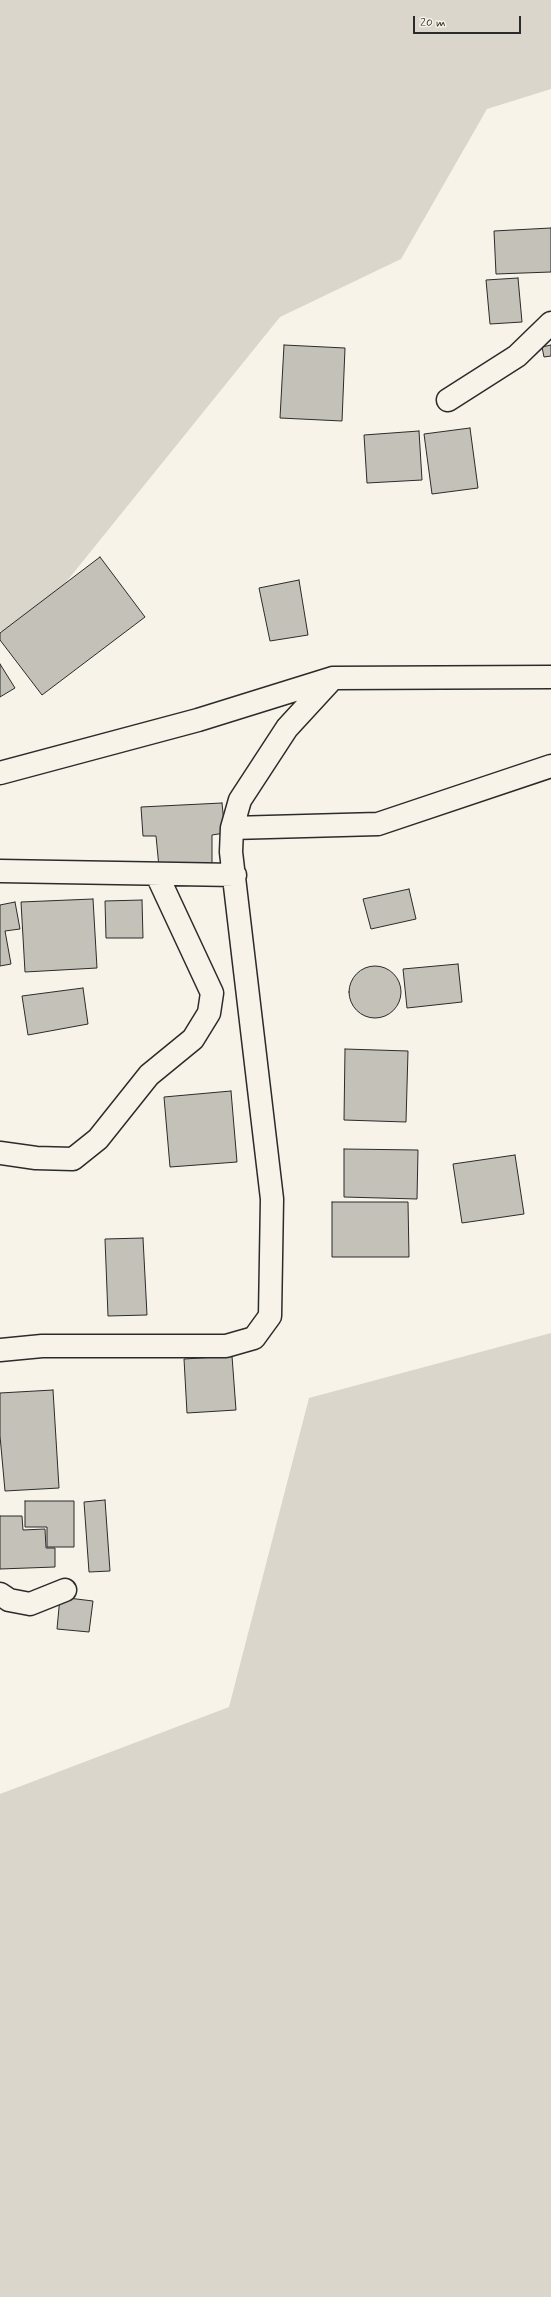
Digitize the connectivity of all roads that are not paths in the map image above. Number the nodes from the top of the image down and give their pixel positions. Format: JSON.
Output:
{"nodes":[{"id":1,"x":551,"y":323,"type":"edge"},
{"id":2,"x":448,"y":400,"type":"dead end"},
{"id":3,"x":551,"y":677,"type":"edge"},
{"id":4,"x":333,"y":678,"type":"junction"},
{"id":5,"x":551,"y":766,"type":"edge"},
{"id":6,"x":0,"y":773,"type":"edge"},
{"id":7,"x":232,"y":828,"type":"junction"},
{"id":8,"x":0,"y":871,"type":"edge"},
{"id":9,"x":156,"y":875,"type":"junction"},
{"id":10,"x":235,"y":875,"type":"junction"},
{"id":11,"x":0,"y":1153,"type":"edge"},
{"id":12,"x":0,"y":1350,"type":"edge"},
{"id":13,"x":66,"y":1590,"type":"dead end"},
{"id":14,"x":0,"y":1594,"type":"edge"}],
"edges":[{"from":1,"to":2,"type":"street"},
{"from":3,"to":4,"type":"street"},
{"from":4,"to":6,"type":"street"},
{"from":4,"to":7,"type":"street"},
{"from":5,"to":7,"type":"street"},
{"from":7,"to":10,"type":"street"},
{"from":8,"to":9,"type":"street"},
{"from":9,"to":10,"type":"street"},
{"from":9,"to":11,"type":"street"},
{"from":10,"to":12,"type":"street"},
{"from":13,"to":14,"type":"street"}]}
